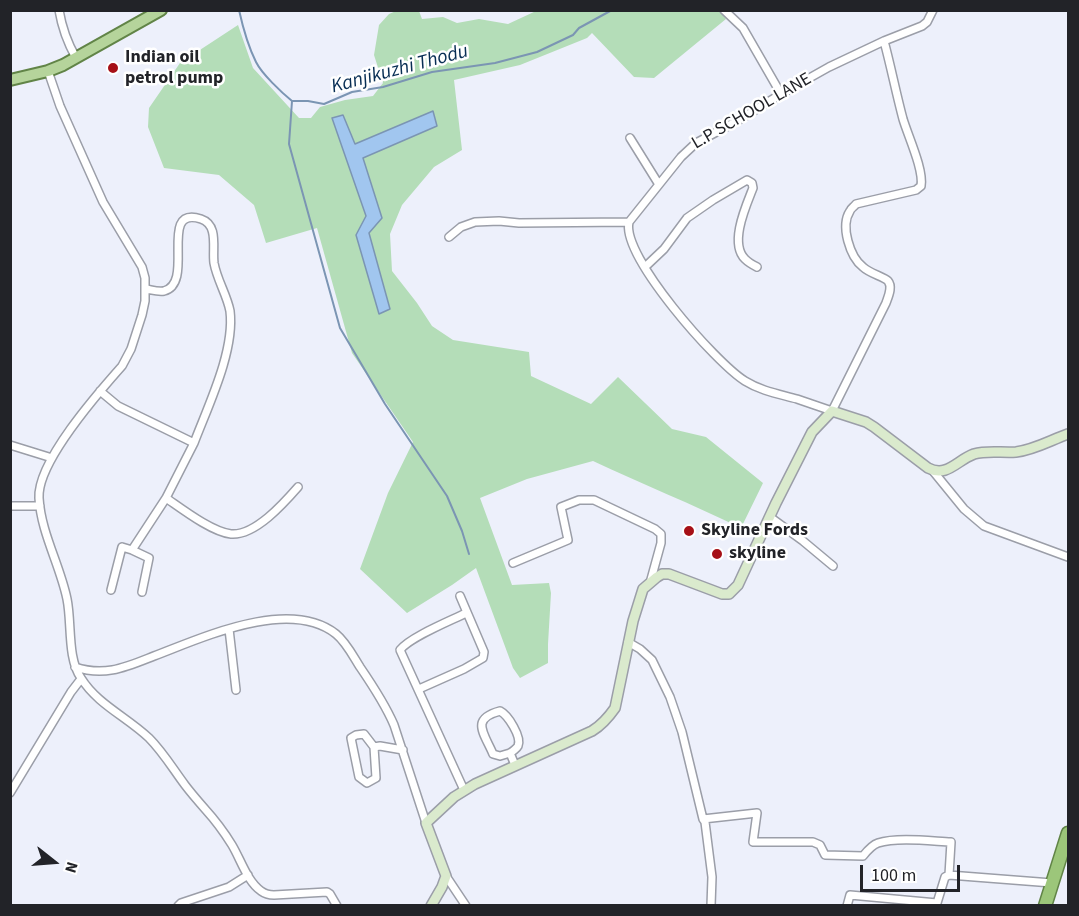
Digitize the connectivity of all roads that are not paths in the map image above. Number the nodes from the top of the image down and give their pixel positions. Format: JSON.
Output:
{"nodes":[{"id":1,"x":59,"y":10,"type":"edge"},
{"id":2,"x":161,"y":10,"type":"edge"},
{"id":3,"x":724,"y":10,"type":"edge"},
{"id":4,"x":933,"y":10,"type":"edge"},
{"id":5,"x":884,"y":41,"type":"junction"},
{"id":6,"x":76,"y":58,"type":"junction"},
{"id":7,"x":48,"y":71,"type":"junction"},
{"id":8,"x":10,"y":80,"type":"edge"},
{"id":9,"x":781,"y":94,"type":"junction"},
{"id":10,"x":630,"y":138,"type":"dead end"},
{"id":11,"x":658,"y":183,"type":"junction"},
{"id":12,"x":629,"y":222,"type":"junction"},
{"id":13,"x":449,"y":237,"type":"dead end"},
{"id":14,"x":645,"y":267,"type":"junction"},
{"id":15,"x":757,"y":267,"type":"dead end"},
{"id":16,"x":146,"y":289,"type":"junction"},
{"id":17,"x":100,"y":391,"type":"junction"},
{"id":18,"x":832,"y":411,"type":"junction"},
{"id":19,"x":1068,"y":434,"type":"edge"},
{"id":20,"x":194,"y":443,"type":"junction"},
{"id":21,"x":10,"y":445,"type":"edge"},
{"id":22,"x":52,"y":458,"type":"junction"},
{"id":23,"x":933,"y":471,"type":"junction"},
{"id":24,"x":298,"y":487,"type":"dead end"},
{"id":25,"x":166,"y":498,"type":"junction"},
{"id":26,"x":10,"y":506,"type":"edge"},
{"id":27,"x":40,"y":506,"type":"junction"},
{"id":28,"x":770,"y":517,"type":"junction"},
{"id":29,"x":132,"y":550,"type":"junction"},
{"id":30,"x":1068,"y":557,"type":"edge"},
{"id":31,"x":513,"y":563,"type":"dead end"},
{"id":32,"x":833,"y":566,"type":"dead end"},
{"id":33,"x":650,"y":583,"type":"junction"},
{"id":34,"x":111,"y":590,"type":"dead end"},
{"id":35,"x":142,"y":592,"type":"dead end"},
{"id":36,"x":460,"y":596,"type":"dead end"},
{"id":37,"x":466,"y":613,"type":"junction"},
{"id":38,"x":229,"y":629,"type":"junction"},
{"id":39,"x":628,"y":642,"type":"junction"},
{"id":40,"x":75,"y":667,"type":"junction"},
{"id":41,"x":81,"y":678,"type":"junction"},
{"id":42,"x":419,"y":689,"type":"junction"},
{"id":43,"x":236,"y":690,"type":"dead end"},
{"id":44,"x":374,"y":747,"type":"junction"},
{"id":45,"x":403,"y":750,"type":"junction"},
{"id":46,"x":510,"y":753,"type":"junction"},
{"id":47,"x":516,"y":765,"type":"junction"},
{"id":48,"x":14,"y":784,"type":"edge"},
{"id":49,"x":465,"y":790,"type":"junction"},
{"id":50,"x":10,"y":793,"type":"edge"},
{"id":51,"x":703,"y":819,"type":"junction"},
{"id":52,"x":426,"y":823,"type":"junction"},
{"id":53,"x":1068,"y":834,"type":"edge"},
{"id":54,"x":949,"y":874,"type":"junction"},
{"id":55,"x":248,"y":875,"type":"junction"},
{"id":56,"x":446,"y":876,"type":"junction"},
{"id":57,"x":1052,"y":883,"type":"junction"},
{"id":58,"x":178,"y":906,"type":"edge"},
{"id":59,"x":337,"y":906,"type":"edge"},
{"id":60,"x":431,"y":906,"type":"edge"},
{"id":61,"x":466,"y":906,"type":"edge"},
{"id":62,"x":711,"y":906,"type":"edge"},
{"id":63,"x":846,"y":906,"type":"edge"},
{"id":64,"x":1045,"y":906,"type":"edge"}],
"edges":[{"from":1,"to":6,"type":"street"},
{"from":2,"to":6,"type":"main road"},
{"from":3,"to":9,"type":"street"},
{"from":4,"to":5,"type":"street","name":"L.P SCHOOL LANE"},
{"from":5,"to":9,"type":"street","name":"L.P SCHOOL LANE"},
{"from":5,"to":18,"type":"street"},
{"from":6,"to":7,"type":"main road"},
{"from":7,"to":8,"type":"main road"},
{"from":7,"to":16,"type":"street"},
{"from":9,"to":11,"type":"street","name":"L.P SCHOOL LANE"},
{"from":10,"to":11,"type":"street"},
{"from":11,"to":12,"type":"street","name":"L.P SCHOOL LANE"},
{"from":12,"to":13,"type":"street"},
{"from":12,"to":14,"type":"street"},
{"from":14,"to":15,"type":"street"},
{"from":14,"to":18,"type":"street"},
{"from":16,"to":17,"type":"street"},
{"from":16,"to":20,"type":"street"},
{"from":17,"to":20,"type":"street"},
{"from":17,"to":22,"type":"street"},
{"from":18,"to":23,"type":"main road"},
{"from":18,"to":28,"type":"main road"},
{"from":19,"to":23,"type":"main road"},
{"from":20,"to":25,"type":"street"},
{"from":21,"to":22,"type":"street"},
{"from":22,"to":27,"type":"street"},
{"from":23,"to":30,"type":"street"},
{"from":24,"to":25,"type":"street"},
{"from":25,"to":29,"type":"street"},
{"from":26,"to":27,"type":"street"},
{"from":27,"to":40,"type":"street"},
{"from":28,"to":32,"type":"street"},
{"from":28,"to":33,"type":"main road"},
{"from":29,"to":34,"type":"street"},
{"from":29,"to":35,"type":"street"},
{"from":31,"to":33,"type":"street"},
{"from":33,"to":39,"type":"main road"},
{"from":36,"to":37,"type":"street"},
{"from":37,"to":42,"type":"street"},
{"from":37,"to":42,"type":"street"},
{"from":38,"to":40,"type":"street"},
{"from":38,"to":43,"type":"street"},
{"from":38,"to":45,"type":"street"},
{"from":39,"to":47,"type":"main road"},
{"from":39,"to":51,"type":"street"},
{"from":40,"to":41,"type":"street"},
{"from":41,"to":48,"type":"street"},
{"from":41,"to":55,"type":"street"},
{"from":42,"to":49,"type":"street"},
{"from":44,"to":44,"type":"street"},
{"from":44,"to":45,"type":"street"},
{"from":45,"to":52,"type":"street"},
{"from":46,"to":46,"type":"street"},
{"from":46,"to":47,"type":"street"},
{"from":47,"to":49,"type":"main road"},
{"from":48,"to":50,"type":"street"},
{"from":49,"to":52,"type":"main road"},
{"from":51,"to":54,"type":"street"},
{"from":51,"to":62,"type":"street"},
{"from":52,"to":56,"type":"main road"},
{"from":53,"to":57,"type":"highway"},
{"from":54,"to":57,"type":"street"},
{"from":54,"to":63,"type":"street"},
{"from":55,"to":58,"type":"street"},
{"from":55,"to":59,"type":"street"},
{"from":56,"to":60,"type":"main road"},
{"from":56,"to":61,"type":"street"},
{"from":57,"to":64,"type":"highway"}]}
